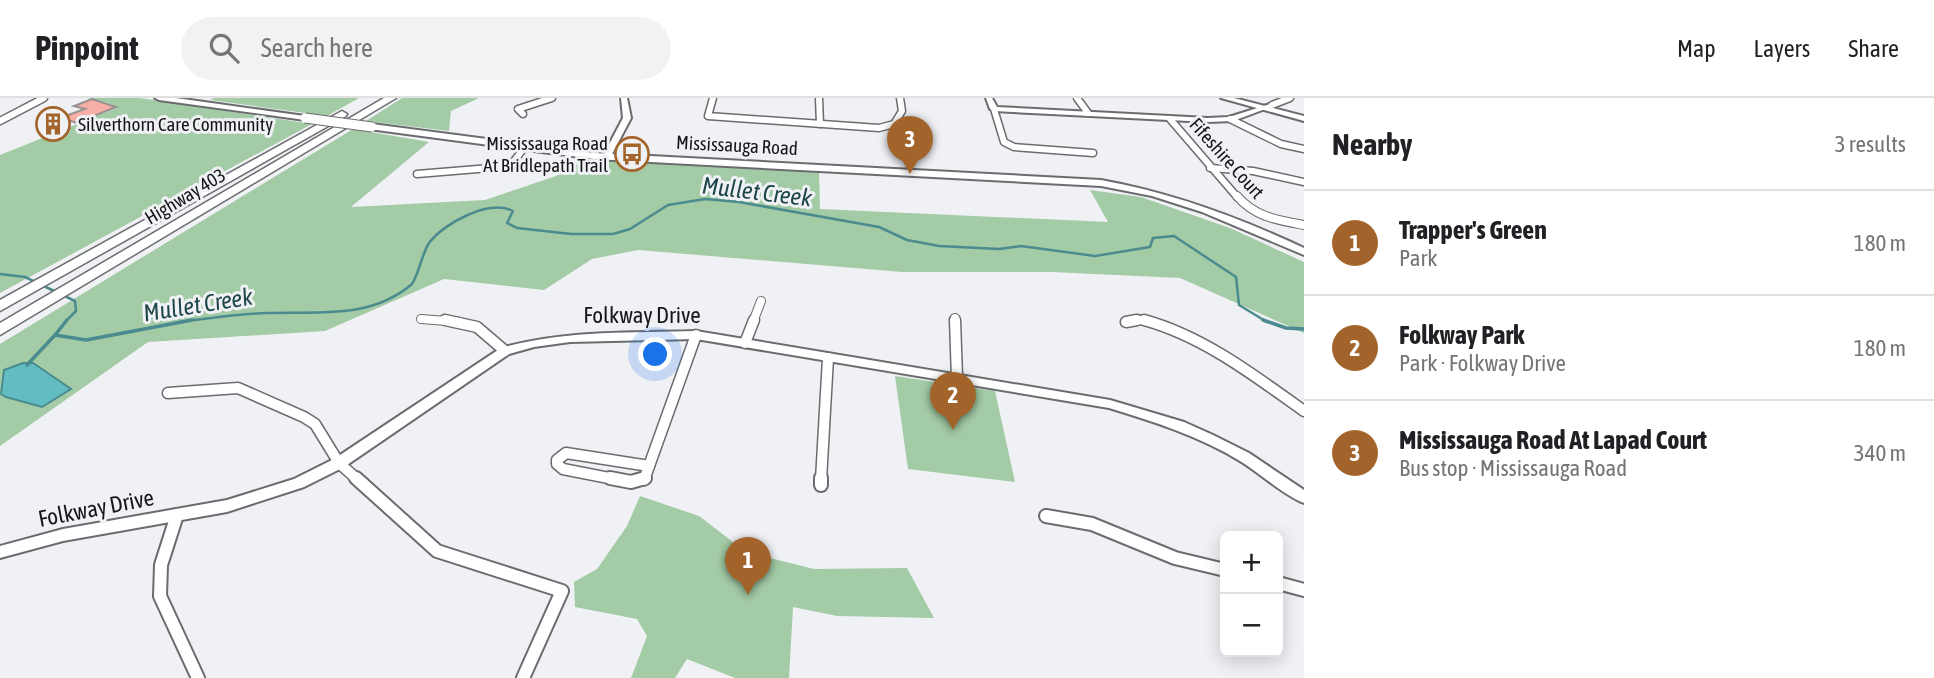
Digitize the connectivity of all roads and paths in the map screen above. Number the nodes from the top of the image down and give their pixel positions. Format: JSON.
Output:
{"nodes":[{"id":1,"x":44,"y":98,"type":"edge"},
{"id":2,"x":159,"y":98,"type":"edge"},
{"id":3,"x":552,"y":98,"type":"edge"},
{"id":4,"x":624,"y":98,"type":"edge"},
{"id":5,"x":713,"y":98,"type":"edge"},
{"id":6,"x":819,"y":98,"type":"edge"},
{"id":7,"x":900,"y":98,"type":"edge"},
{"id":8,"x":989,"y":98,"type":"edge"},
{"id":9,"x":1077,"y":98,"type":"edge"},
{"id":10,"x":1225,"y":98,"type":"edge"},
{"id":11,"x":1247,"y":98,"type":"edge"},
{"id":12,"x":1290,"y":98,"type":"edge"},
{"id":13,"x":368,"y":99,"type":"edge"},
{"id":14,"x":388,"y":100,"type":"edge"},
{"id":15,"x":1272,"y":104,"type":"junction"},
{"id":16,"x":1262,"y":108,"type":"junction"},
{"id":17,"x":994,"y":109,"type":"junction"},
{"id":18,"x":1088,"y":113,"type":"junction"},
{"id":19,"x":1304,"y":113,"type":"edge"},
{"id":20,"x":523,"y":114,"type":"dead end"},
{"id":21,"x":1170,"y":118,"type":"junction"},
{"id":22,"x":1230,"y":119,"type":"junction"},
{"id":23,"x":1304,"y":119,"type":"edge"},
{"id":24,"x":0,"y":121,"type":"edge"},
{"id":25,"x":820,"y":124,"type":"junction"},
{"id":26,"x":524,"y":148,"type":"junction"},
{"id":27,"x":1304,"y":149,"type":"edge"},
{"id":28,"x":1093,"y":153,"type":"dead end"},
{"id":29,"x":607,"y":156,"type":"junction"},
{"id":30,"x":1210,"y":168,"type":"junction"},
{"id":31,"x":418,"y":174,"type":"dead end"},
{"id":32,"x":1304,"y":182,"type":"edge"},
{"id":33,"x":1304,"y":225,"type":"edge"},
{"id":34,"x":1304,"y":252,"type":"edge"},
{"id":35,"x":761,"y":301,"type":"dead end"},
{"id":36,"x":7,"y":302,"type":"edge"},
{"id":37,"x":955,"y":318,"type":"dead end"},
{"id":38,"x":421,"y":319,"type":"dead end"},
{"id":39,"x":1126,"y":323,"type":"dead end"},
{"id":40,"x":0,"y":330,"type":"edge"},
{"id":41,"x":696,"y":335,"type":"junction"},
{"id":42,"x":745,"y":343,"type":"junction"},
{"id":43,"x":506,"y":351,"type":"junction"},
{"id":44,"x":828,"y":358,"type":"junction"},
{"id":45,"x":957,"y":378,"type":"junction"},
{"id":46,"x":168,"y":393,"type":"dead end"},
{"id":47,"x":1304,"y":411,"type":"edge"},
{"id":48,"x":339,"y":463,"type":"junction"},
{"id":49,"x":649,"y":466,"type":"junction"},
{"id":50,"x":821,"y":485,"type":"dead end"},
{"id":51,"x":1304,"y":497,"type":"edge"},
{"id":52,"x":177,"y":515,"type":"junction"},
{"id":53,"x":1046,"y":516,"type":"dead end"},
{"id":54,"x":0,"y":552,"type":"edge"},
{"id":55,"x":1220,"y":569,"type":"edge"},
{"id":56,"x":1283,"y":584,"type":"edge"},
{"id":57,"x":1304,"y":590,"type":"edge"},
{"id":58,"x":198,"y":678,"type":"edge"},
{"id":59,"x":523,"y":678,"type":"edge"}],
"edges":[{"from":1,"to":24,"type":"street"},
{"from":2,"to":26,"type":"main road","name":"Mississauga Road","bridge":true},
{"from":3,"to":20,"type":"street"},
{"from":4,"to":29,"type":"street"},
{"from":5,"to":25,"type":"street"},
{"from":6,"to":25,"type":"street"},
{"from":7,"to":25,"type":"street"},
{"from":8,"to":17,"type":"street"},
{"from":9,"to":18,"type":"street"},
{"from":10,"to":16,"type":"main road"},
{"from":11,"to":15,"type":"main road"},
{"from":12,"to":15,"type":"street"},
{"from":13,"to":36,"type":"highway","name":"Highway 403"},
{"from":14,"to":40,"type":"highway","name":"Highway 403"},
{"from":15,"to":16,"type":"street"},
{"from":15,"to":19,"type":"main road"},
{"from":16,"to":22,"type":"street"},
{"from":16,"to":23,"type":"main road"},
{"from":17,"to":18,"type":"street"},
{"from":17,"to":28,"type":"street"},
{"from":18,"to":21,"type":"street"},
{"from":21,"to":22,"type":"street"},
{"from":21,"to":30,"type":"street","name":"Fifeshire Court"},
{"from":22,"to":27,"type":"street"},
{"from":26,"to":29,"type":"main road","name":"Mississauga Road"},
{"from":26,"to":31,"type":"street"},
{"from":29,"to":34,"type":"main road","name":"Mississauga Road"},
{"from":30,"to":32,"type":"street"},
{"from":30,"to":33,"type":"street","name":"Fifeshire Court"},
{"from":35,"to":42,"type":"street"},
{"from":37,"to":45,"type":"street"},
{"from":38,"to":43,"type":"street"},
{"from":39,"to":47,"type":"street"},
{"from":41,"to":42,"type":"street","name":"Folkway Drive"},
{"from":41,"to":43,"type":"street","name":"Folkway Drive"},
{"from":41,"to":49,"type":"street"},
{"from":42,"to":44,"type":"street","name":"Folkway Drive"},
{"from":43,"to":48,"type":"street","name":"Folkway Drive"},
{"from":44,"to":45,"type":"street","name":"Folkway Drive"},
{"from":44,"to":50,"type":"street"},
{"from":45,"to":51,"type":"street","name":"Folkway Drive"},
{"from":46,"to":48,"type":"street"},
{"from":48,"to":52,"type":"street","name":"Folkway Drive"},
{"from":48,"to":59,"type":"street"},
{"from":49,"to":49,"type":"street"},
{"from":52,"to":54,"type":"street","name":"Folkway Drive"},
{"from":52,"to":58,"type":"street"},
{"from":53,"to":55,"type":"street"},
{"from":56,"to":57,"type":"street"}]}
